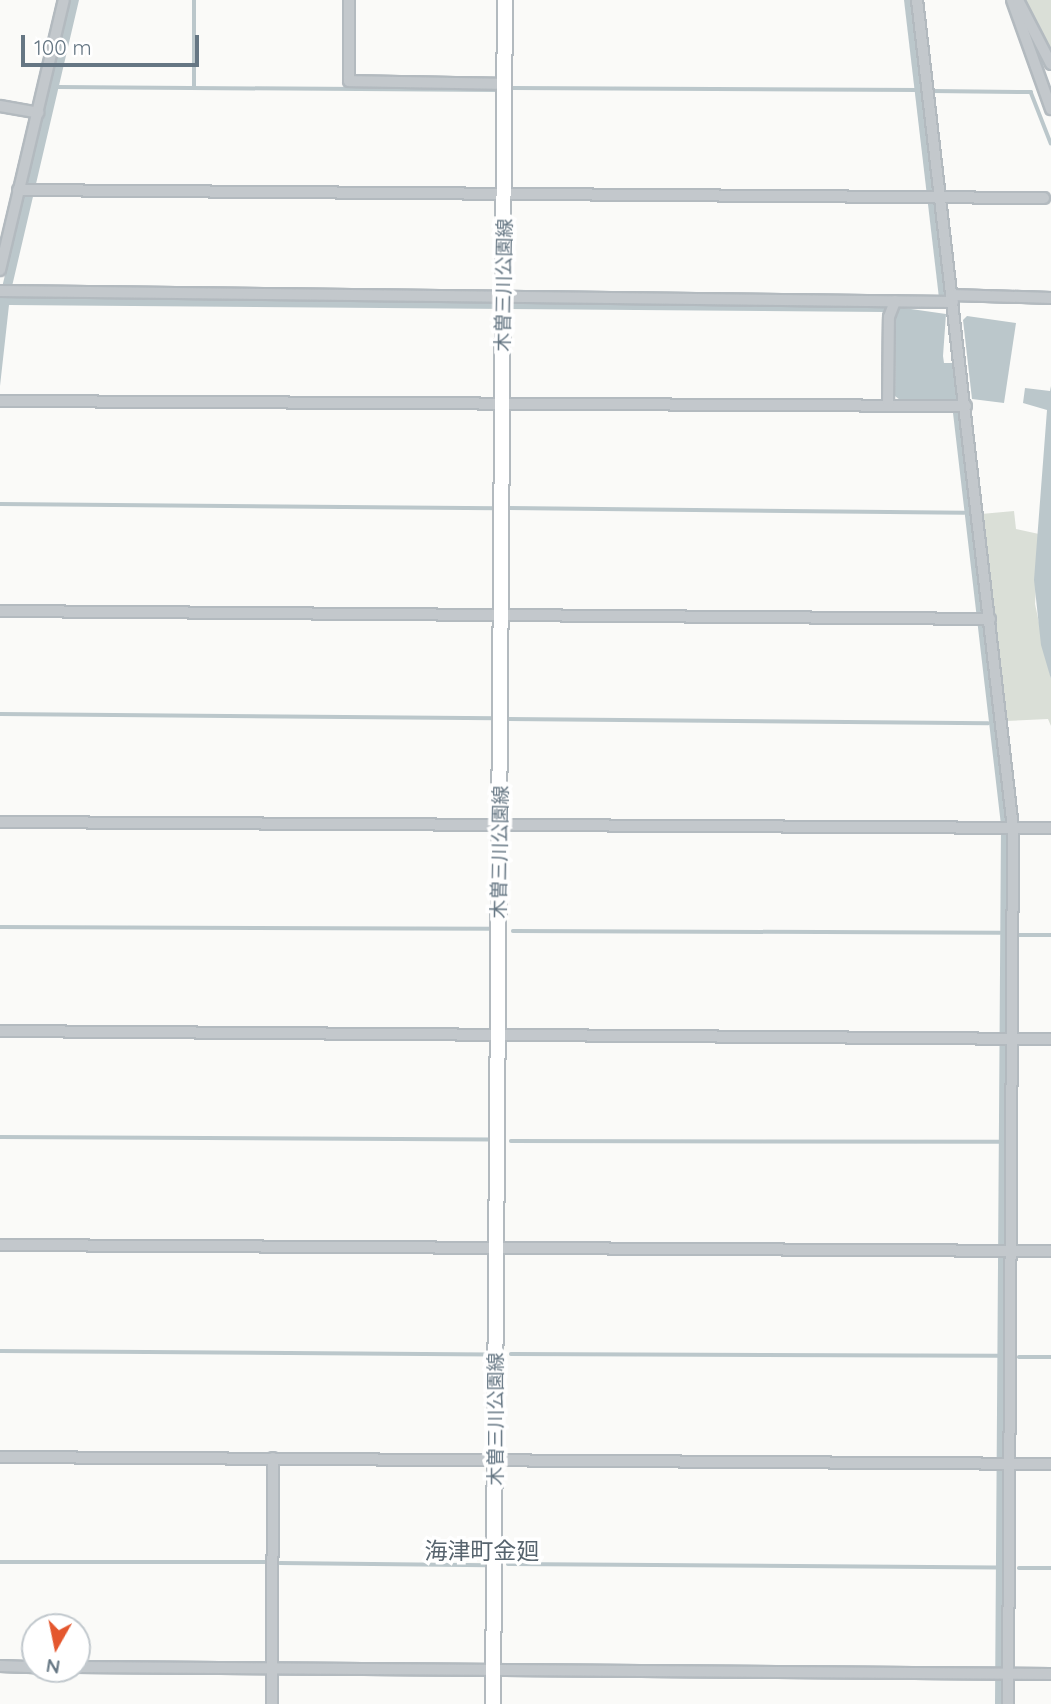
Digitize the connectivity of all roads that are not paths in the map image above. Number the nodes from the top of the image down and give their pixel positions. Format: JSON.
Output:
{"nodes":[{"id":1,"x":64,"y":0,"type":"edge"},
{"id":2,"x":349,"y":0,"type":"edge"},
{"id":3,"x":505,"y":0,"type":"edge"},
{"id":4,"x":917,"y":0,"type":"edge"},
{"id":5,"x":1012,"y":0,"type":"edge"},
{"id":6,"x":1018,"y":0,"type":"edge"},
{"id":7,"x":1051,"y":64,"type":"edge"},
{"id":8,"x":506,"y":84,"type":"junction"},
{"id":9,"x":0,"y":106,"type":"edge"},
{"id":10,"x":1051,"y":110,"type":"edge"},
{"id":11,"x":38,"y":113,"type":"junction"},
{"id":12,"x":21,"y":190,"type":"junction"},
{"id":13,"x":505,"y":194,"type":"junction"},
{"id":14,"x":935,"y":196,"type":"junction"},
{"id":15,"x":1044,"y":198,"type":"dead end"},
{"id":16,"x":0,"y":270,"type":"edge"},
{"id":17,"x":0,"y":291,"type":"edge"},
{"id":18,"x":1051,"y":298,"type":"edge"},
{"id":19,"x":952,"y":299,"type":"junction"},
{"id":20,"x":504,"y":304,"type":"junction"},
{"id":21,"x":892,"y":308,"type":"junction"},
{"id":22,"x":0,"y":401,"type":"edge"},
{"id":23,"x":503,"y":404,"type":"junction"},
{"id":24,"x":888,"y":406,"type":"junction"},
{"id":25,"x":958,"y":406,"type":"junction"},
{"id":26,"x":0,"y":611,"type":"edge"},
{"id":27,"x":503,"y":614,"type":"junction"},
{"id":28,"x":984,"y":619,"type":"junction"},
{"id":29,"x":0,"y":822,"type":"edge"},
{"id":30,"x":500,"y":825,"type":"junction"},
{"id":31,"x":1007,"y":828,"type":"junction"},
{"id":32,"x":1051,"y":828,"type":"edge"},
{"id":33,"x":0,"y":1031,"type":"edge"},
{"id":34,"x":499,"y":1035,"type":"junction"},
{"id":35,"x":1007,"y":1039,"type":"junction"},
{"id":36,"x":1051,"y":1039,"type":"edge"},
{"id":37,"x":0,"y":1245,"type":"edge"},
{"id":38,"x":497,"y":1248,"type":"junction"},
{"id":39,"x":1005,"y":1251,"type":"junction"},
{"id":40,"x":1051,"y":1251,"type":"edge"},
{"id":41,"x":0,"y":1457,"type":"edge"},
{"id":42,"x":273,"y":1458,"type":"junction"},
{"id":43,"x":496,"y":1460,"type":"junction"},
{"id":44,"x":1004,"y":1464,"type":"junction"},
{"id":45,"x":1051,"y":1464,"type":"edge"},
{"id":46,"x":0,"y":1667,"type":"edge"},
{"id":47,"x":21,"y":1667,"type":"edge"},
{"id":48,"x":91,"y":1667,"type":"edge"},
{"id":49,"x":272,"y":1668,"type":"junction"},
{"id":50,"x":493,"y":1670,"type":"junction"},
{"id":51,"x":1003,"y":1673,"type":"junction"},
{"id":52,"x":1051,"y":1674,"type":"edge"},
{"id":53,"x":272,"y":1704,"type":"edge"},
{"id":54,"x":493,"y":1704,"type":"edge"},
{"id":55,"x":1008,"y":1704,"type":"edge"}],
"edges":[{"from":1,"to":11,"type":"street"},
{"from":2,"to":8,"type":"street"},
{"from":3,"to":8,"type":"main road","name":"木曽三川公園線"},
{"from":4,"to":14,"type":"street"},
{"from":5,"to":10,"type":"street"},
{"from":6,"to":7,"type":"street"},
{"from":8,"to":13,"type":"main road","name":"木曽三川公園線"},
{"from":9,"to":11,"type":"street"},
{"from":11,"to":12,"type":"street"},
{"from":12,"to":13,"type":"street"},
{"from":12,"to":16,"type":"street"},
{"from":13,"to":14,"type":"street"},
{"from":13,"to":20,"type":"main road","name":"木曽三川公園線"},
{"from":14,"to":15,"type":"street"},
{"from":14,"to":19,"type":"street"},
{"from":17,"to":20,"type":"street"},
{"from":18,"to":19,"type":"street"},
{"from":19,"to":21,"type":"street"},
{"from":19,"to":25,"type":"street"},
{"from":20,"to":21,"type":"street"},
{"from":20,"to":23,"type":"main road","name":"木曽三川公園線"},
{"from":21,"to":24,"type":"street"},
{"from":22,"to":23,"type":"street"},
{"from":23,"to":24,"type":"street"},
{"from":23,"to":27,"type":"main road","name":"木曽三川公園線"},
{"from":24,"to":25,"type":"street"},
{"from":25,"to":28,"type":"street"},
{"from":26,"to":27,"type":"street"},
{"from":27,"to":28,"type":"street"},
{"from":27,"to":30,"type":"main road","name":"木曽三川公園線"},
{"from":28,"to":31,"type":"street"},
{"from":29,"to":30,"type":"street"},
{"from":30,"to":31,"type":"street"},
{"from":30,"to":34,"type":"main road","name":"木曽三川公園線"},
{"from":31,"to":32,"type":"street"},
{"from":31,"to":35,"type":"street"},
{"from":33,"to":34,"type":"street"},
{"from":34,"to":35,"type":"street"},
{"from":34,"to":38,"type":"main road","name":"木曽三川公園線"},
{"from":35,"to":36,"type":"street"},
{"from":35,"to":39,"type":"street"},
{"from":37,"to":38,"type":"street"},
{"from":38,"to":39,"type":"street"},
{"from":38,"to":43,"type":"main road","name":"木曽三川公園線"},
{"from":39,"to":40,"type":"street"},
{"from":39,"to":44,"type":"street"},
{"from":41,"to":42,"type":"street"},
{"from":42,"to":43,"type":"street"},
{"from":42,"to":49,"type":"street"},
{"from":43,"to":44,"type":"street"},
{"from":43,"to":50,"type":"main road","name":"木曽三川公園線"},
{"from":44,"to":45,"type":"street"},
{"from":44,"to":51,"type":"street"},
{"from":46,"to":47,"type":"street"},
{"from":48,"to":49,"type":"street"},
{"from":49,"to":50,"type":"street"},
{"from":49,"to":53,"type":"street"},
{"from":50,"to":51,"type":"street"},
{"from":50,"to":54,"type":"main road","name":"木曽三川公園線"},
{"from":51,"to":52,"type":"street"},
{"from":51,"to":55,"type":"street"}]}
